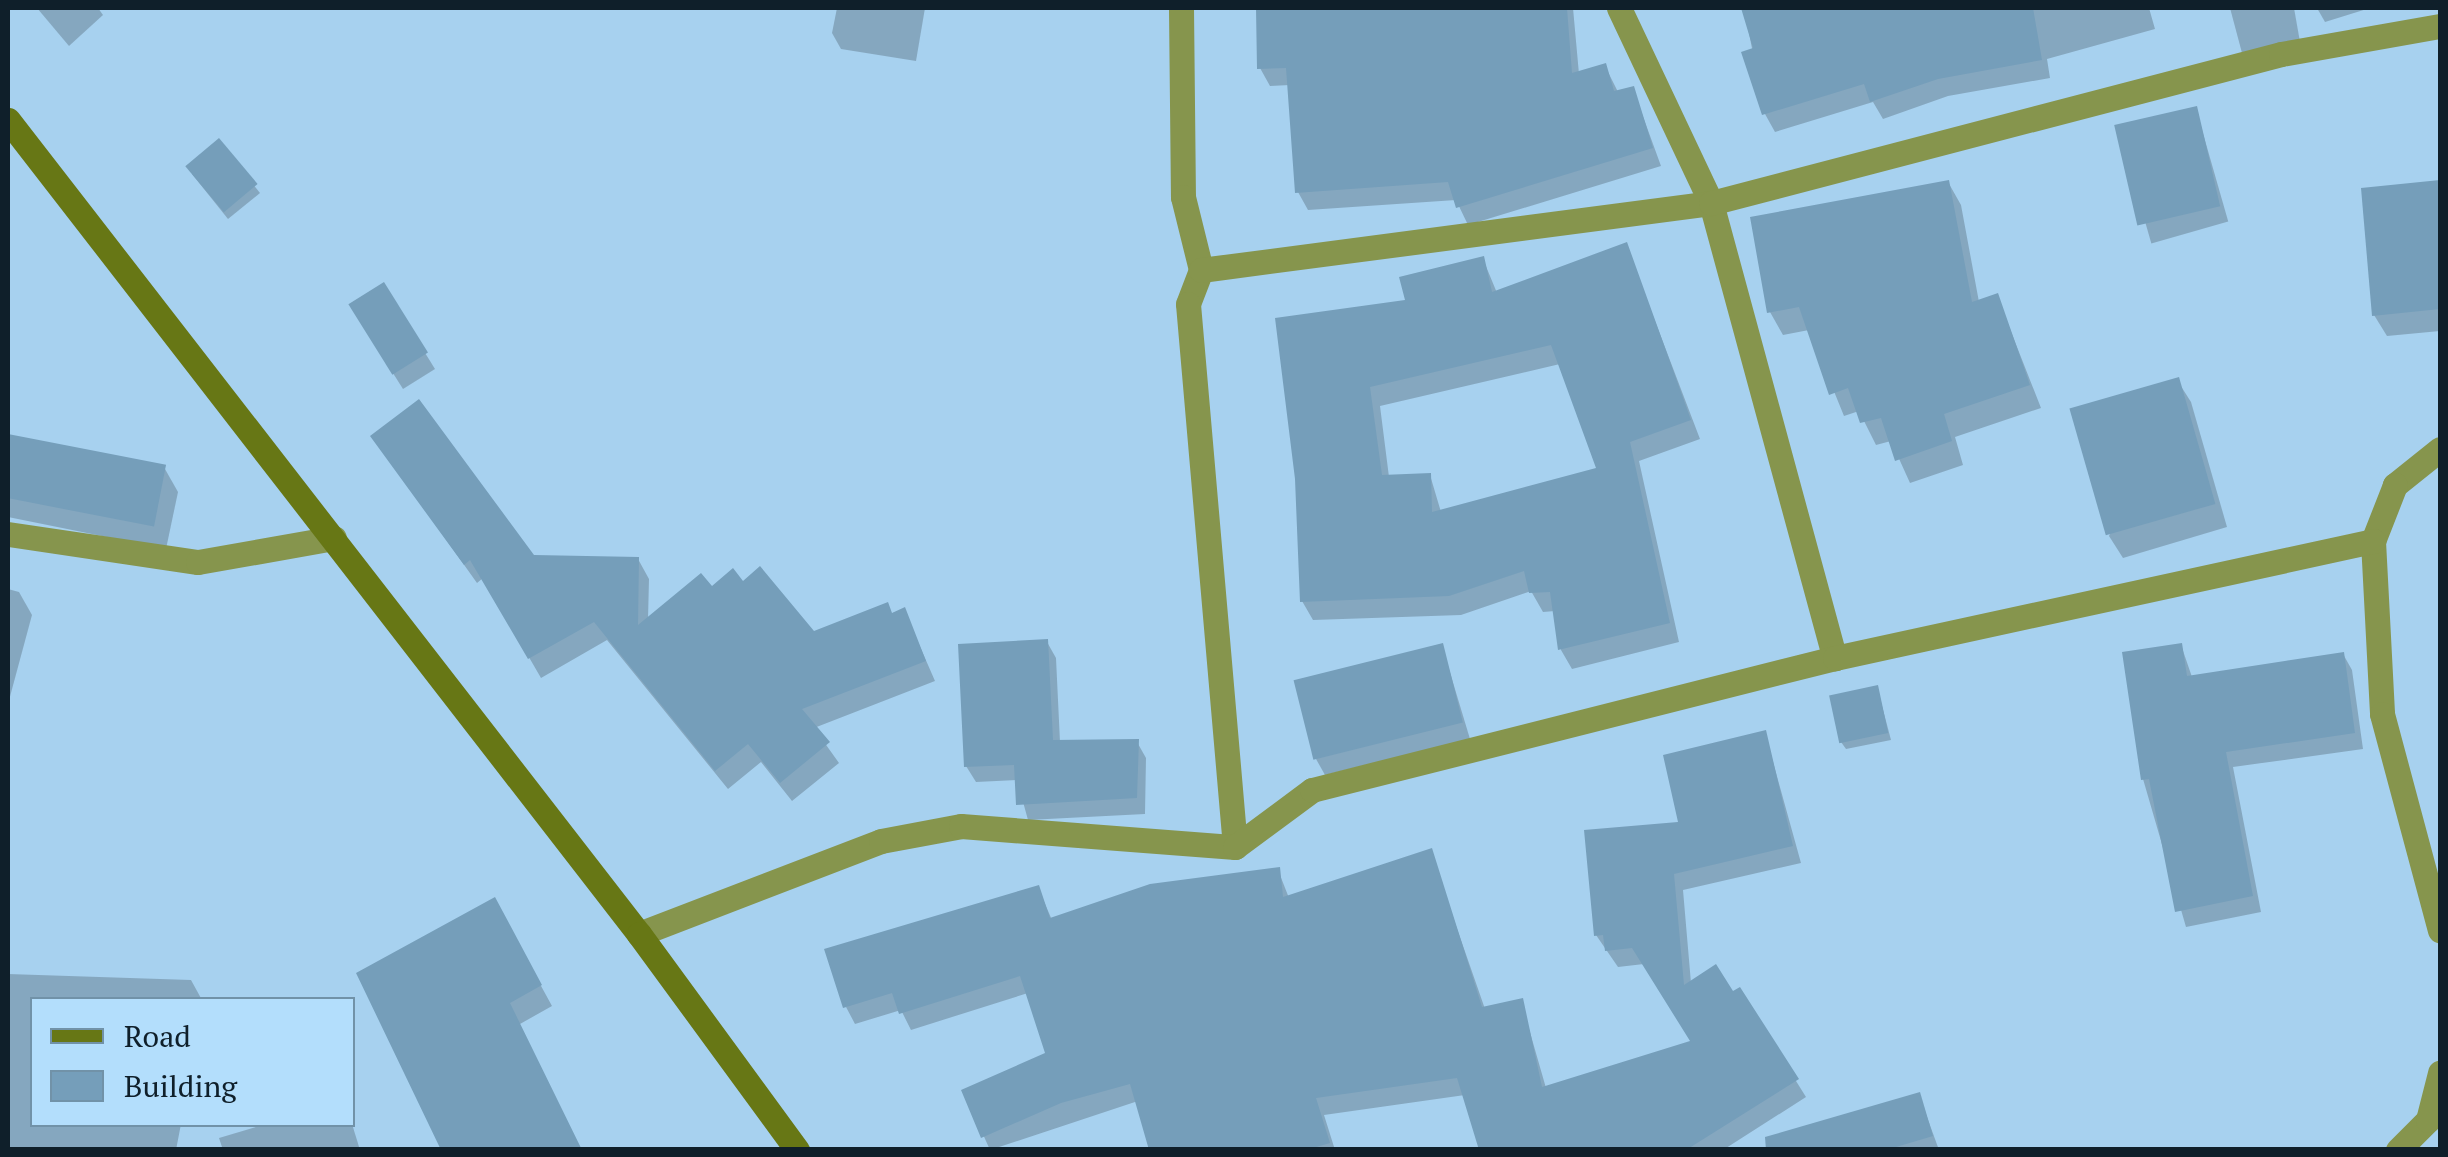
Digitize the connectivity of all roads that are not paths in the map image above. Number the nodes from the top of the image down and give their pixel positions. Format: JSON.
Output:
{"nodes":[{"id":1,"x":1181,"y":8,"type":"edge"},
{"id":2,"x":1619,"y":8,"type":"edge"},
{"id":3,"x":2440,"y":26,"type":"edge"},
{"id":4,"x":8,"y":120,"type":"edge"},
{"id":5,"x":1711,"y":203,"type":"junction"},
{"id":6,"x":1201,"y":270,"type":"junction"},
{"id":7,"x":2440,"y":450,"type":"edge"},
{"id":8,"x":8,"y":534,"type":"edge"},
{"id":9,"x":334,"y":538,"type":"junction"},
{"id":10,"x":2373,"y":541,"type":"junction"},
{"id":11,"x":1835,"y":658,"type":"junction"},
{"id":12,"x":1235,"y":847,"type":"junction"},
{"id":13,"x":2440,"y":930,"type":"edge"},
{"id":14,"x":639,"y":934,"type":"junction"},
{"id":15,"x":2440,"y":1073,"type":"edge"},
{"id":16,"x":797,"y":1150,"type":"edge"},
{"id":17,"x":2398,"y":1150,"type":"edge"}],
"edges":[{"from":1,"to":6,"type":"street"},
{"from":2,"to":5,"type":"street"},
{"from":3,"to":5,"type":"street"},
{"from":4,"to":9,"type":"main road"},
{"from":5,"to":6,"type":"street"},
{"from":5,"to":11,"type":"street"},
{"from":6,"to":12,"type":"street"},
{"from":7,"to":10,"type":"street"},
{"from":8,"to":9,"type":"street"},
{"from":9,"to":14,"type":"main road"},
{"from":10,"to":11,"type":"street"},
{"from":10,"to":13,"type":"street"},
{"from":11,"to":12,"type":"street"},
{"from":12,"to":14,"type":"street"},
{"from":14,"to":16,"type":"main road"},
{"from":15,"to":17,"type":"street"}]}
